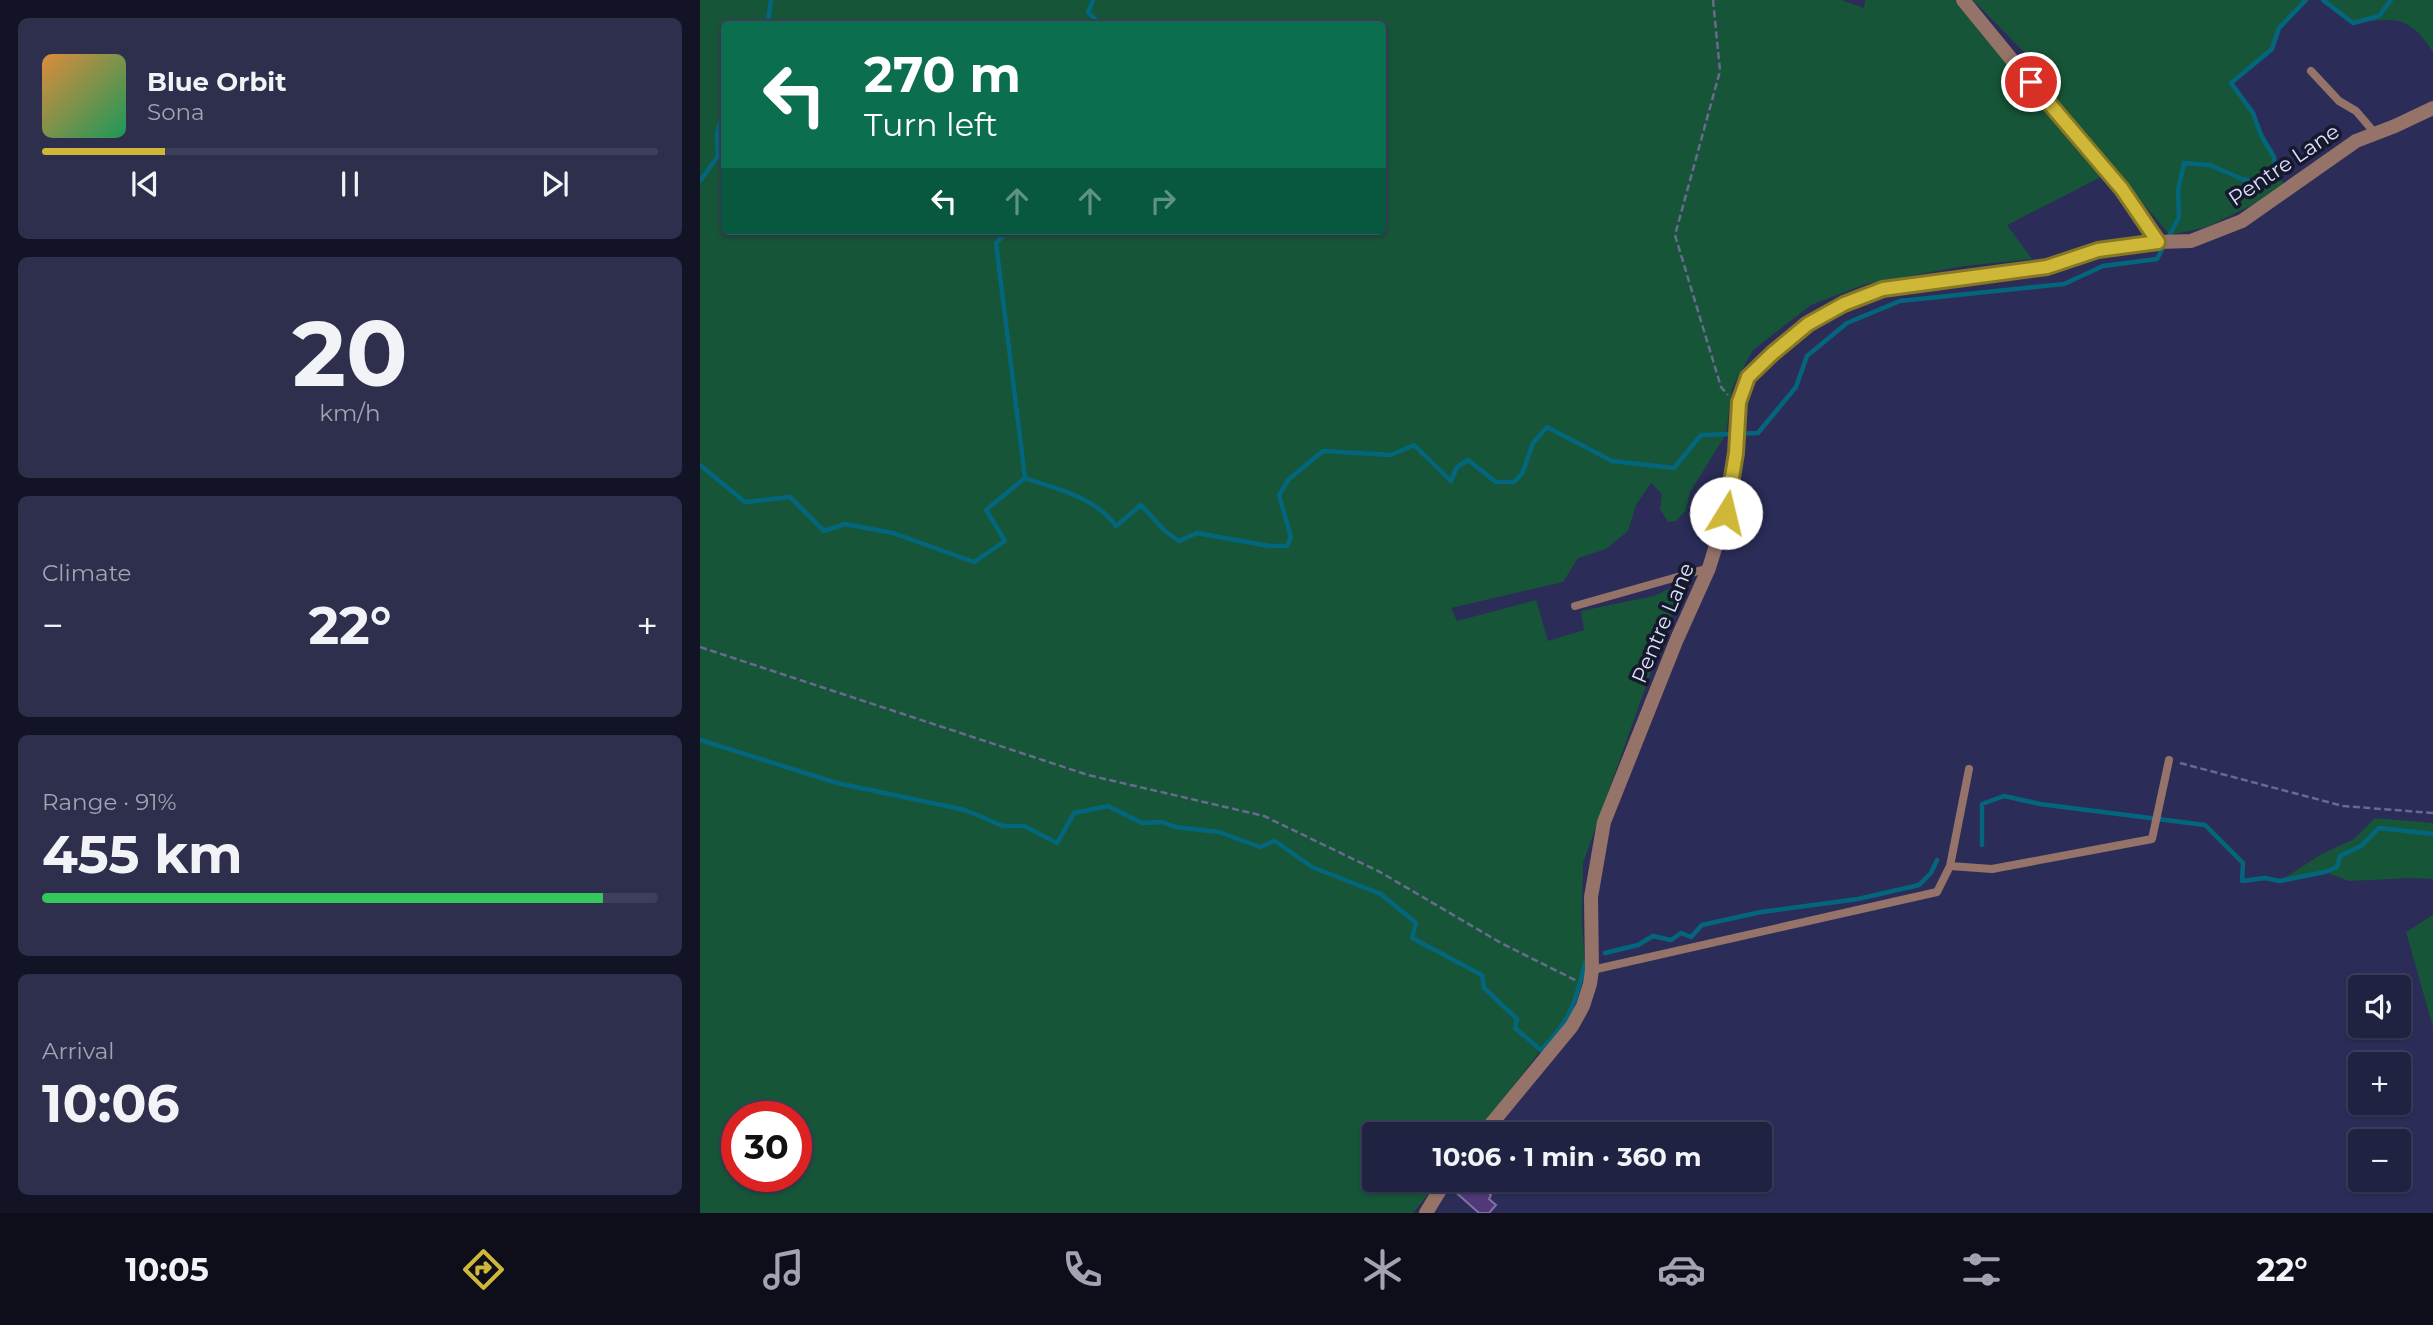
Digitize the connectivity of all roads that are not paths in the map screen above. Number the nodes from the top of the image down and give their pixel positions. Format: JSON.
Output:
{"nodes":[{"id":1,"x":1963,"y":0,"type":"edge"},
{"id":2,"x":2311,"y":71,"type":"dead end"},
{"id":3,"x":2433,"y":108,"type":"edge"},
{"id":4,"x":2374,"y":132,"type":"junction"},
{"id":5,"x":2158,"y":242,"type":"junction"},
{"id":6,"x":1709,"y":568,"type":"junction"},
{"id":7,"x":1576,"y":606,"type":"dead end"},
{"id":8,"x":2169,"y":760,"type":"road end"},
{"id":9,"x":1969,"y":769,"type":"dead end"},
{"id":10,"x":1950,"y":866,"type":"junction"},
{"id":11,"x":1591,"y":977,"type":"junction"},
{"id":12,"x":1493,"y":1122,"type":"edge"},
{"id":13,"x":1439,"y":1192,"type":"edge"},
{"id":14,"x":1426,"y":1213,"type":"edge"}],
"edges":[{"from":1,"to":5,"type":"street"},
{"from":2,"to":4,"type":"lane"},
{"from":3,"to":4,"type":"street","name":"Pentre Lane"},
{"from":4,"to":5,"type":"street","name":"Pentre Lane"},
{"from":5,"to":6,"type":"street","name":"Pentre Lane"},
{"from":6,"to":7,"type":"lane"},
{"from":6,"to":11,"type":"street","name":"Pentre Lane"},
{"from":8,"to":10,"type":"lane"},
{"from":9,"to":10,"type":"lane"},
{"from":10,"to":11,"type":"lane"},
{"from":11,"to":12,"type":"street","name":"Pentre Lane"},
{"from":13,"to":14,"type":"street"}]}
